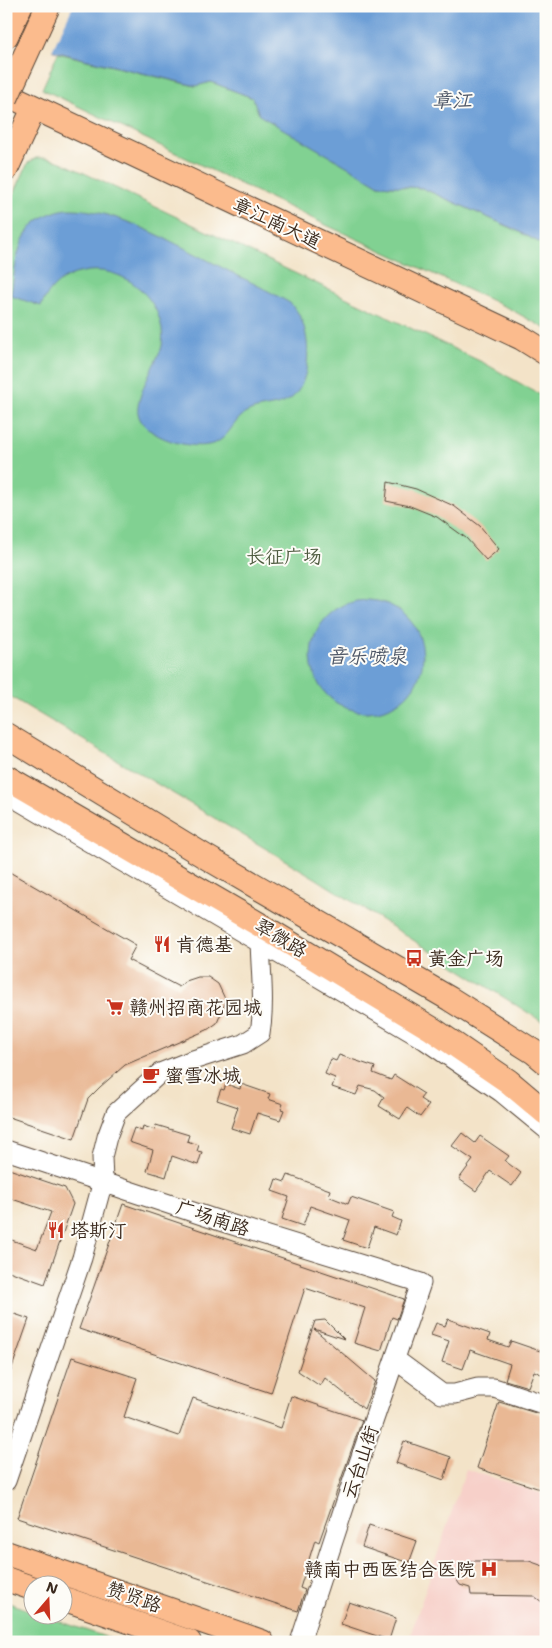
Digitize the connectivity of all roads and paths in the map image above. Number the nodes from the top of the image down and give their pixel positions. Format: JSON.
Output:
{"nodes":[{"id":1,"x":20,"y":6,"type":"edge"},
{"id":2,"x":48,"y":6,"type":"edge"},
{"id":3,"x":6,"y":36,"type":"edge"},
{"id":4,"x":6,"y":96,"type":"edge"},
{"id":5,"x":34,"y":108,"type":"junction"},
{"id":6,"x":6,"y":113,"type":"edge"},
{"id":7,"x":6,"y":169,"type":"edge"},
{"id":8,"x":546,"y":353,"type":"edge"},
{"id":9,"x":546,"y":368,"type":"edge"},
{"id":10,"x":6,"y":735,"type":"edge"},
{"id":11,"x":6,"y":777,"type":"edge"},
{"id":12,"x":6,"y":793,"type":"edge"},
{"id":13,"x":260,"y":934,"type":"junction"},
{"id":14,"x":546,"y":1062,"type":"edge"},
{"id":15,"x":546,"y":1113,"type":"edge"},
{"id":16,"x":546,"y":1129,"type":"edge"},
{"id":17,"x":6,"y":1150,"type":"edge"},
{"id":18,"x":103,"y":1181,"type":"junction"},
{"id":19,"x":421,"y":1284,"type":"joint"},
{"id":20,"x":396,"y":1360,"type":"junction"},
{"id":21,"x":546,"y":1405,"type":"edge"},
{"id":22,"x":6,"y":1481,"type":"edge"},
{"id":23,"x":6,"y":1553,"type":"edge"},
{"id":24,"x":6,"y":1579,"type":"edge"},
{"id":25,"x":22,"y":1585,"type":"edge"},
{"id":26,"x":72,"y":1601,"type":"edge"},
{"id":27,"x":189,"y":1642,"type":"edge"},
{"id":28,"x":262,"y":1642,"type":"edge"},
{"id":29,"x":300,"y":1642,"type":"edge"}],
"edges":[{"from":1,"to":3,"type":"main road"},
{"from":2,"to":4,"type":"main road","bridge":true},
{"from":4,"to":5,"type":"main road","name":"章江南大道"},
{"from":5,"to":7,"type":"main road"},
{"from":5,"to":8,"type":"main road","name":"章江南大道"},
{"from":6,"to":9,"type":"main road","name":"章江南大道"},
{"from":10,"to":14,"type":"main road","name":"翠微路"},
{"from":11,"to":13,"type":"main road","name":"翠微路"},
{"from":12,"to":13,"type":"street"},
{"from":13,"to":15,"type":"main road","name":"翠微路"},
{"from":13,"to":16,"type":"street"},
{"from":13,"to":18,"type":"street"},
{"from":17,"to":18,"type":"street","name":"广场南路"},
{"from":18,"to":19,"type":"street","name":"广场南路"},
{"from":18,"to":22,"type":"street"},
{"from":19,"to":20,"type":"street","name":"云台山街"},
{"from":20,"to":21,"type":"street"},
{"from":20,"to":29,"type":"street","name":"云台山街"},
{"from":23,"to":28,"type":"main road","name":"赞贤路"},
{"from":24,"to":25,"type":"main road"},
{"from":26,"to":27,"type":"main road","name":"赞贤路"}]}
